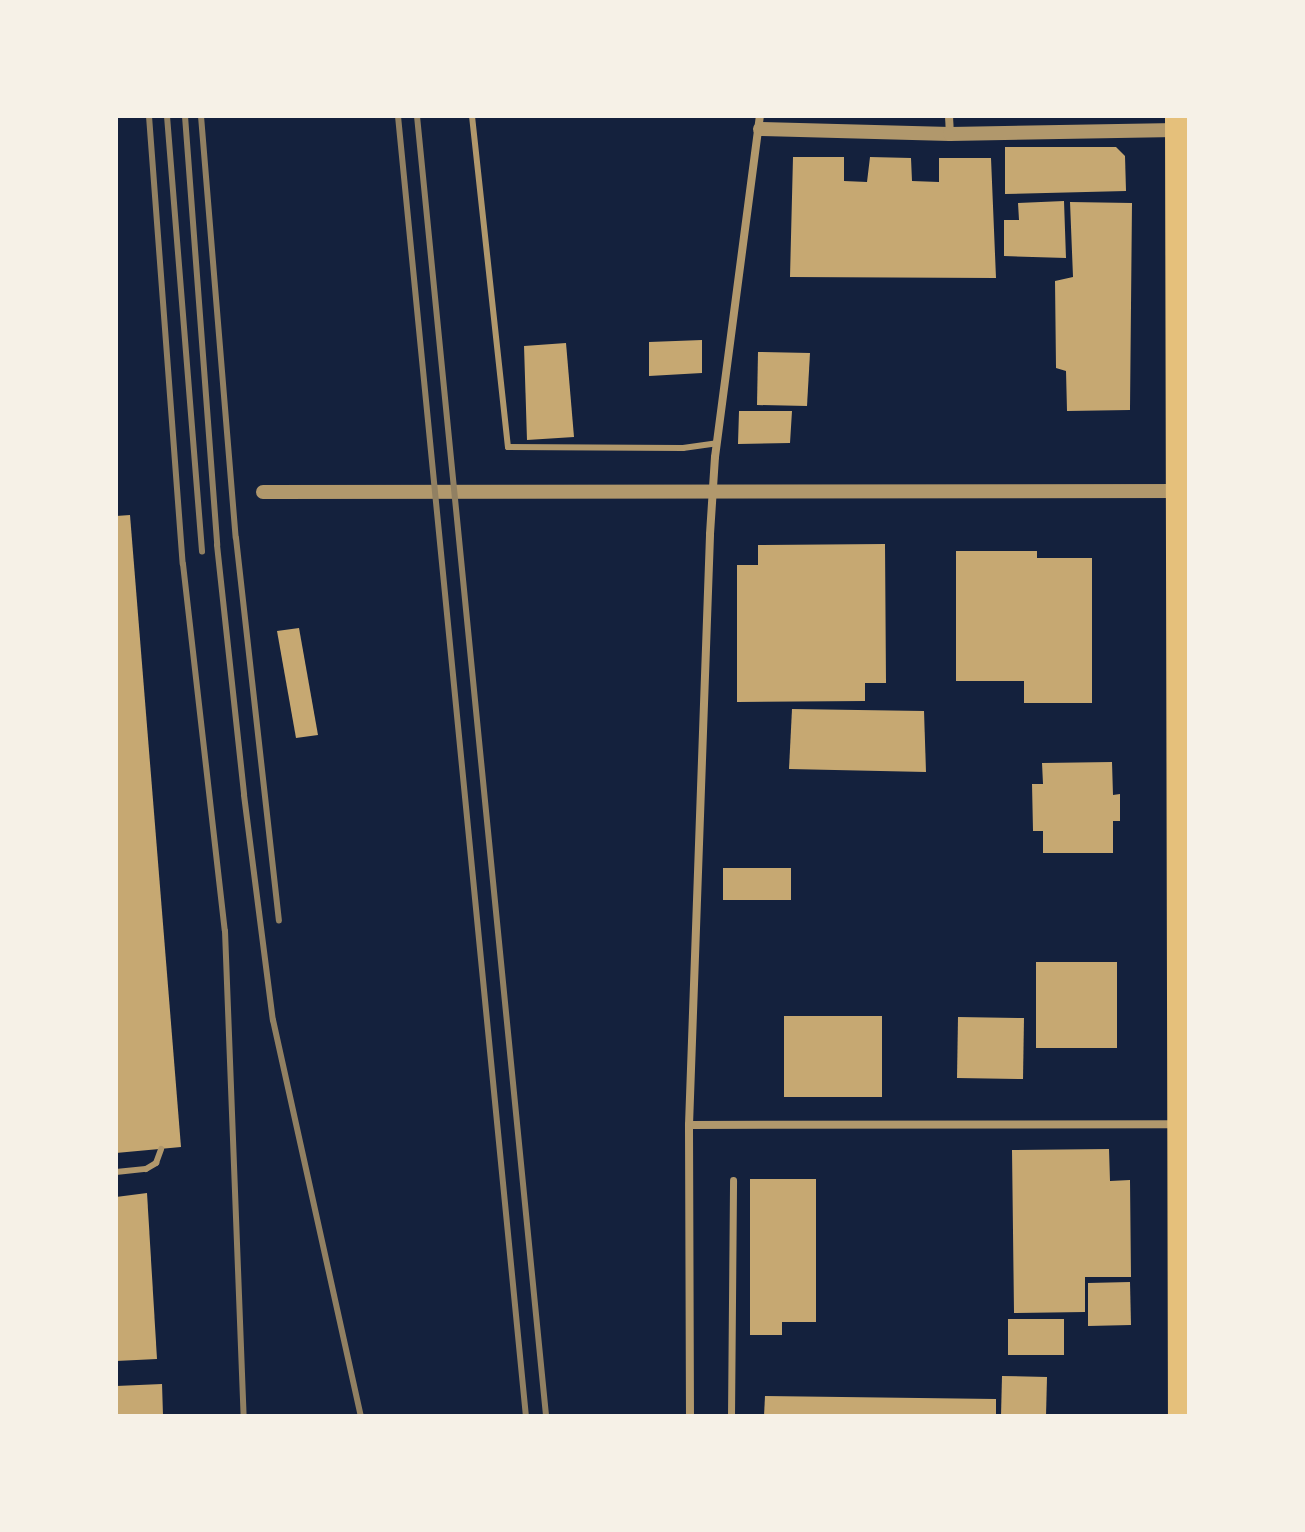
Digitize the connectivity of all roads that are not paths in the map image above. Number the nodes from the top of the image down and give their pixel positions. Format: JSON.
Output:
{"nodes":[{"id":1,"x":472,"y":116,"type":"edge"},
{"id":2,"x":949,"y":116,"type":"edge"},
{"id":3,"x":760,"y":122,"type":"edge"},
{"id":4,"x":1176,"y":123,"type":"edge"},
{"id":5,"x":950,"y":134,"type":"junction"},
{"id":6,"x":717,"y":443,"type":"junction"},
{"id":7,"x":1183,"y":491,"type":"edge"},
{"id":8,"x":263,"y":492,"type":"dead end"},
{"id":9,"x":713,"y":492,"type":"junction"},
{"id":10,"x":1183,"y":1124,"type":"edge"},
{"id":11,"x":689,"y":1125,"type":"junction"},
{"id":12,"x":161,"y":1149,"type":"dead end"},
{"id":13,"x":116,"y":1172,"type":"edge"},
{"id":14,"x":733,"y":1180,"type":"dead end"},
{"id":15,"x":690,"y":1416,"type":"edge"},
{"id":16,"x":731,"y":1416,"type":"edge"},
{"id":17,"x":1179,"y":1416,"type":"edge"}],
"edges":[{"from":1,"to":6,"type":"lane"},
{"from":2,"to":5,"type":"street"},
{"from":3,"to":5,"type":"street"},
{"from":3,"to":6,"type":"street"},
{"from":4,"to":5,"type":"street"},
{"from":4,"to":7,"type":"highway"},
{"from":6,"to":9,"type":"street"},
{"from":7,"to":9,"type":"street"},
{"from":7,"to":10,"type":"highway"},
{"from":8,"to":9,"type":"street"},
{"from":9,"to":11,"type":"street"},
{"from":10,"to":11,"type":"street"},
{"from":10,"to":17,"type":"highway"},
{"from":11,"to":15,"type":"street"},
{"from":12,"to":13,"type":"lane"},
{"from":14,"to":16,"type":"street"}]}
